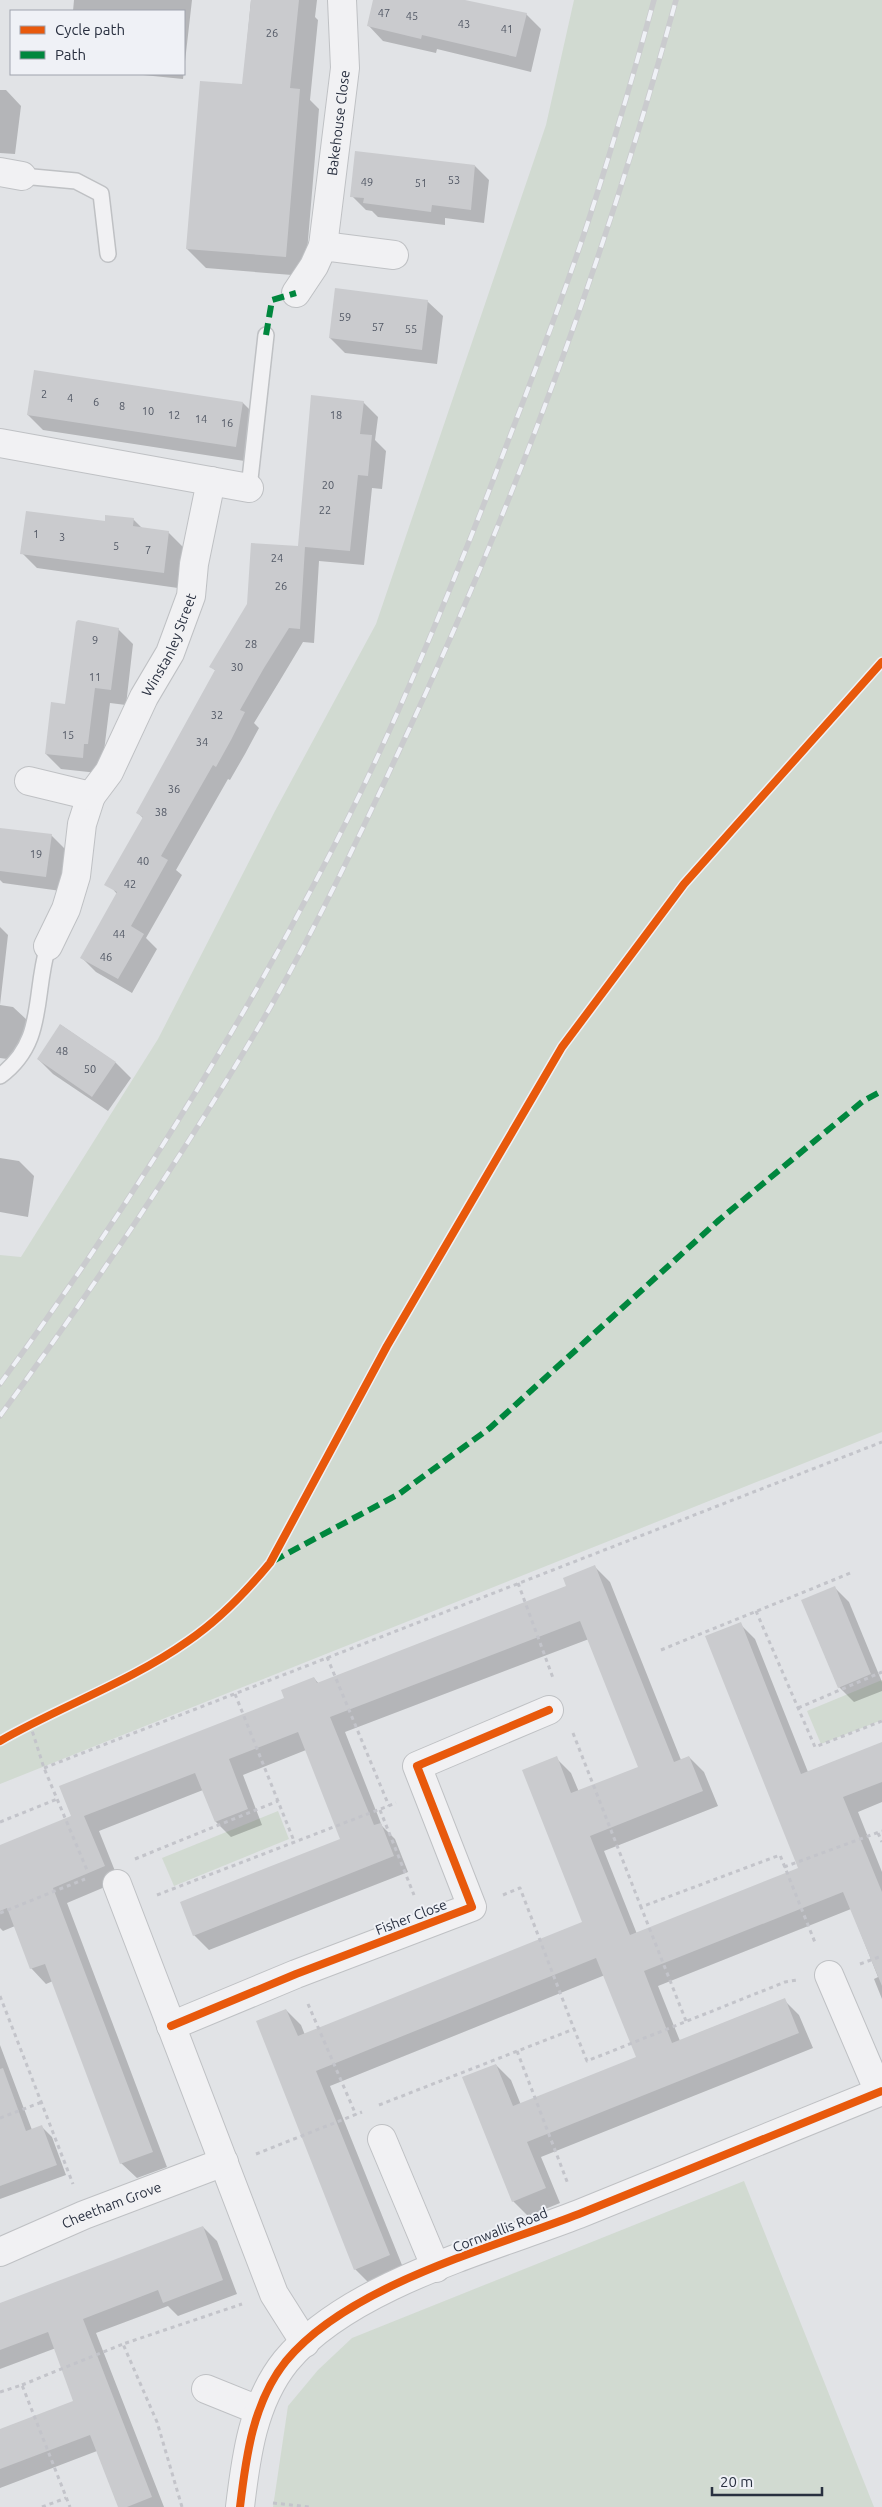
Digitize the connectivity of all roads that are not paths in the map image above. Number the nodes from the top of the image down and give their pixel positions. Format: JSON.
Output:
{"nodes":[{"id":1,"x":342,"y":0,"type":"edge"},
{"id":2,"x":11,"y":174,"type":"edge"},
{"id":3,"x":323,"y":246,"type":"junction"},
{"id":4,"x":108,"y":254,"type":"dead end"},
{"id":5,"x":394,"y":255,"type":"dead end"},
{"id":6,"x":296,"y":293,"type":"dead end"},
{"id":7,"x":266,"y":335,"type":"dead end"},
{"id":8,"x":0,"y":442,"type":"edge"},
{"id":9,"x":211,"y":481,"type":"junction"},
{"id":10,"x":249,"y":488,"type":"joint"},
{"id":11,"x":29,"y":782,"type":"dead end"},
{"id":12,"x":91,"y":796,"type":"junction"},
{"id":13,"x":48,"y":946,"type":"joint"},
{"id":14,"x":0,"y":1076,"type":"edge"},
{"id":15,"x":558,"y":1707,"type":"road end"},
{"id":16,"x":124,"y":1884,"type":"road end"},
{"id":17,"x":828,"y":1975,"type":"road end"},
{"id":18,"x":171,"y":2026,"type":"junction"},
{"id":19,"x":881,"y":2092,"type":"edge"},
{"id":20,"x":382,"y":2139,"type":"road end"},
{"id":21,"x":225,"y":2164,"type":"junction"},
{"id":22,"x":0,"y":2252,"type":"edge"},
{"id":23,"x":436,"y":2268,"type":"junction"},
{"id":24,"x":305,"y":2343,"type":"junction"},
{"id":25,"x":206,"y":2389,"type":"dead end"},
{"id":26,"x":258,"y":2410,"type":"junction"},
{"id":27,"x":240,"y":2507,"type":"edge"}],
"edges":[{"from":1,"to":3,"type":"street","name":"Bakehouse Close"},
{"from":2,"to":4,"type":"lane"},
{"from":3,"to":5,"type":"street"},
{"from":3,"to":6,"type":"street","name":"Bakehouse Close"},
{"from":7,"to":10,"type":"lane"},
{"from":8,"to":9,"type":"street"},
{"from":9,"to":10,"type":"street"},
{"from":9,"to":12,"type":"street","name":"Winstanley Street"},
{"from":11,"to":12,"type":"street"},
{"from":12,"to":13,"type":"street","name":"Winstanley Street"},
{"from":13,"to":14,"type":"lane","name":"Winstanley Street"},
{"from":15,"to":18,"type":"street","name":"Fisher Close"},
{"from":16,"to":18,"type":"street"},
{"from":17,"to":19,"type":"street"},
{"from":18,"to":21,"type":"street"},
{"from":19,"to":23,"type":"street","name":"Cornwallis Road"},
{"from":20,"to":23,"type":"street"},
{"from":21,"to":22,"type":"street","name":"Cheetham Grove"},
{"from":21,"to":24,"type":"street"},
{"from":23,"to":24,"type":"street","name":"Cornwallis Road"},
{"from":24,"to":26,"type":"street","name":"Cornwallis Road"},
{"from":25,"to":26,"type":"street"},
{"from":26,"to":27,"type":"street","name":"Cornwallis Road"}]}
